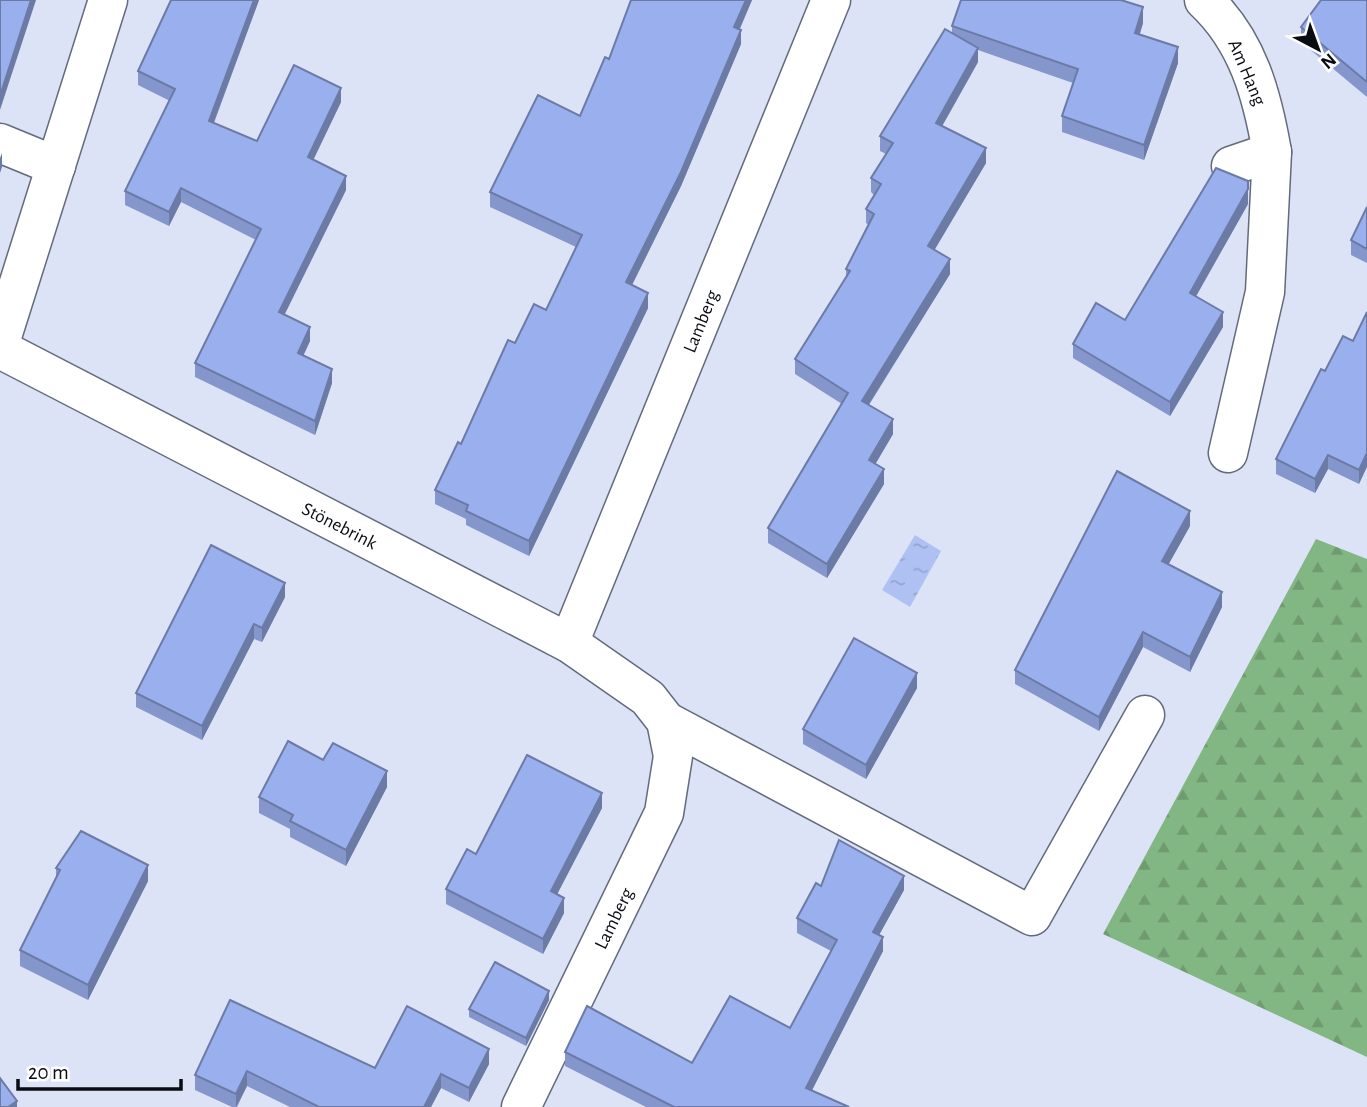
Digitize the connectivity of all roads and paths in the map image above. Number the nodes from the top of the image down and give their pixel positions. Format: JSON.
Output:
{"nodes":[{"id":1,"x":108,"y":0,"type":"edge"},
{"id":2,"x":831,"y":0,"type":"edge"},
{"id":3,"x":1204,"y":0,"type":"edge"},
{"id":4,"x":0,"y":143,"type":"edge"},
{"id":5,"x":1272,"y":152,"type":"junction"},
{"id":6,"x":56,"y":166,"type":"junction"},
{"id":7,"x":1231,"y":166,"type":"dead end"},
{"id":8,"x":0,"y":343,"type":"edge"},
{"id":9,"x":0,"y":349,"type":"edge"},
{"id":10,"x":1228,"y":453,"type":"dead end"},
{"id":11,"x":569,"y":643,"type":"junction"},
{"id":12,"x":1145,"y":715,"type":"dead end"},
{"id":13,"x":666,"y":721,"type":"junction"},
{"id":14,"x":521,"y":1107,"type":"edge"}],
"edges":[{"from":1,"to":6,"type":"street"},
{"from":2,"to":11,"type":"street","name":"Lamberg"},
{"from":3,"to":5,"type":"street","name":"Am Hang"},
{"from":4,"to":6,"type":"street"},
{"from":5,"to":7,"type":"street"},
{"from":5,"to":10,"type":"street","name":"Am Hang"},
{"from":6,"to":8,"type":"street"},
{"from":9,"to":11,"type":"street","name":"Stönebrink"},
{"from":11,"to":13,"type":"street","name":"Stönebrink"},
{"from":12,"to":13,"type":"street"},
{"from":13,"to":14,"type":"street","name":"Lamberg"}]}
